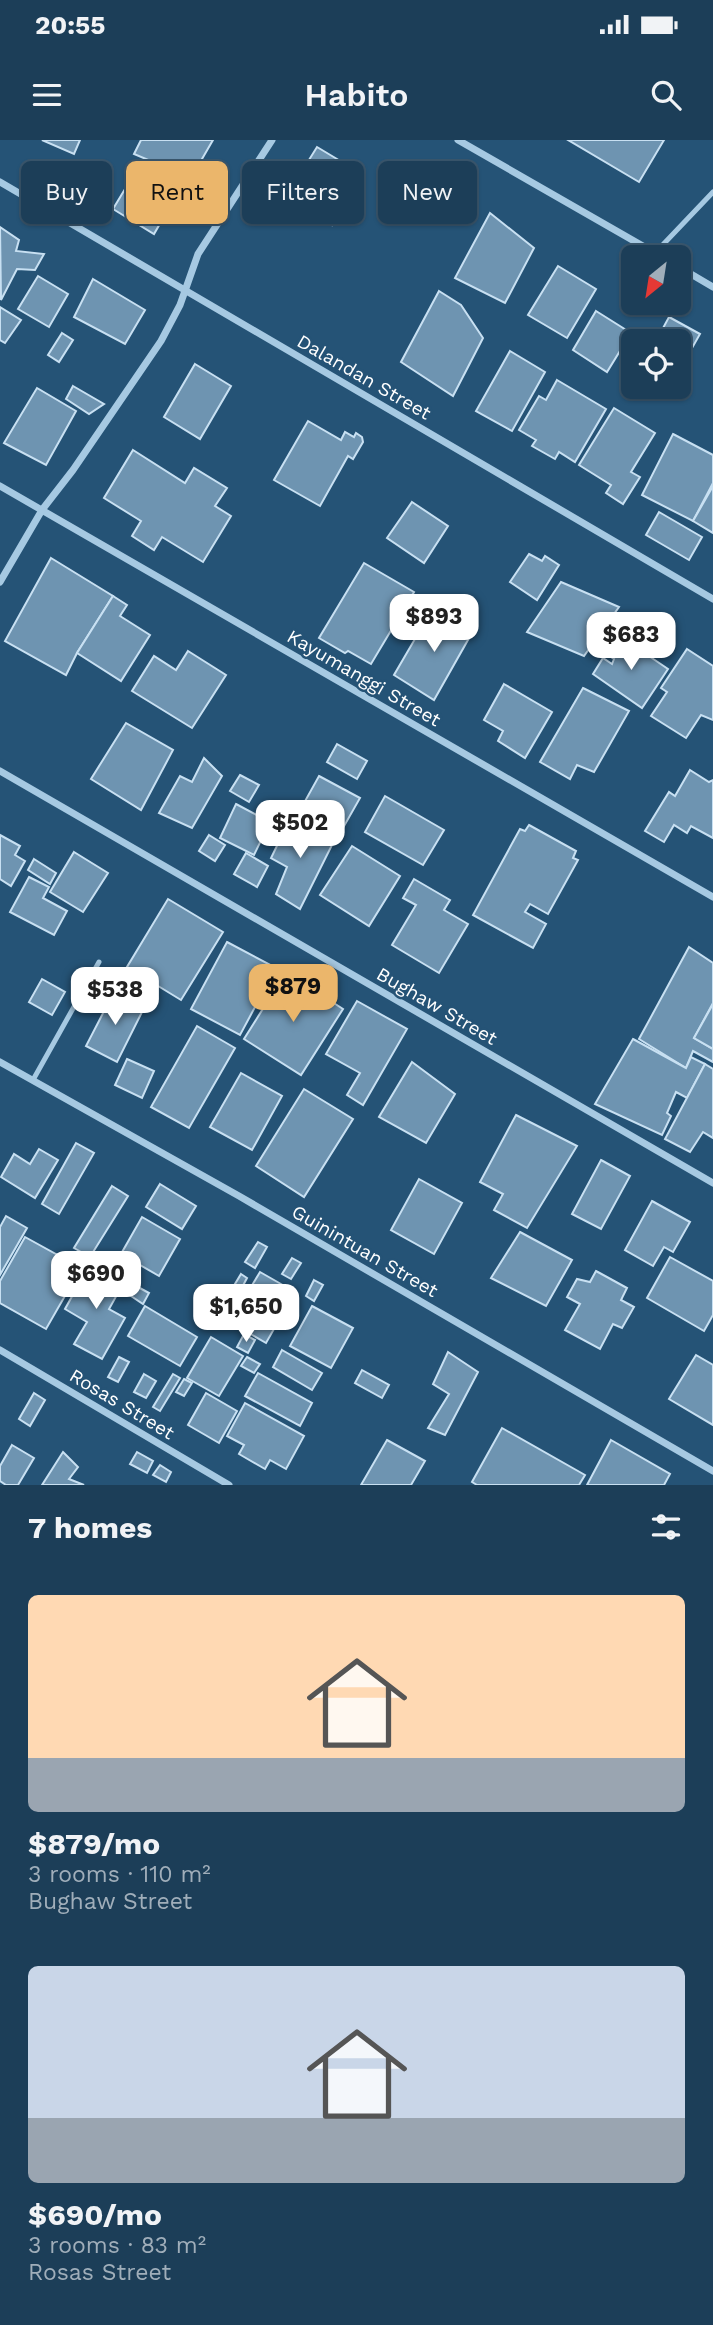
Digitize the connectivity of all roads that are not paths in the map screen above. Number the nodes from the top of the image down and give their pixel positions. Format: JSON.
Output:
{"nodes":[{"id":1,"x":272,"y":140,"type":"edge"},
{"id":2,"x":458,"y":140,"type":"edge"},
{"id":3,"x":0,"y":182,"type":"edge"},
{"id":4,"x":713,"y":192,"type":"edge"},
{"id":5,"x":641,"y":245,"type":"edge"},
{"id":6,"x":667,"y":245,"type":"edge"},
{"id":7,"x":691,"y":274,"type":"edge"},
{"id":8,"x":713,"y":286,"type":"edge"},
{"id":9,"x":185,"y":290,"type":"junction"},
{"id":10,"x":0,"y":486,"type":"edge"},
{"id":11,"x":42,"y":510,"type":"junction"},
{"id":12,"x":0,"y":582,"type":"edge"},
{"id":13,"x":713,"y":599,"type":"edge"},
{"id":14,"x":0,"y":771,"type":"edge"},
{"id":15,"x":713,"y":897,"type":"edge"},
{"id":16,"x":99,"y":962,"type":"dead end"},
{"id":17,"x":0,"y":1062,"type":"edge"},
{"id":18,"x":33,"y":1080,"type":"junction"},
{"id":19,"x":713,"y":1183,"type":"edge"},
{"id":20,"x":0,"y":1350,"type":"edge"},
{"id":21,"x":713,"y":1471,"type":"edge"},
{"id":22,"x":229,"y":1485,"type":"edge"}],
"edges":[{"from":1,"to":9,"type":"street"},
{"from":2,"to":5,"type":"street"},
{"from":3,"to":9,"type":"street","name":"Dalandan Street"},
{"from":4,"to":6,"type":"lane"},
{"from":7,"to":8,"type":"street"},
{"from":9,"to":11,"type":"street"},
{"from":9,"to":13,"type":"street","name":"Dalandan Street"},
{"from":10,"to":11,"type":"street","name":"Kayumanggi Street"},
{"from":11,"to":12,"type":"street"},
{"from":11,"to":15,"type":"street","name":"Kayumanggi Street"},
{"from":14,"to":19,"type":"street","name":"Bughaw Street"},
{"from":16,"to":18,"type":"lane"},
{"from":17,"to":18,"type":"street","name":"Guinintuan Street"},
{"from":18,"to":21,"type":"street","name":"Guinintuan Street"},
{"from":20,"to":22,"type":"street","name":"Rosas Street"}]}
